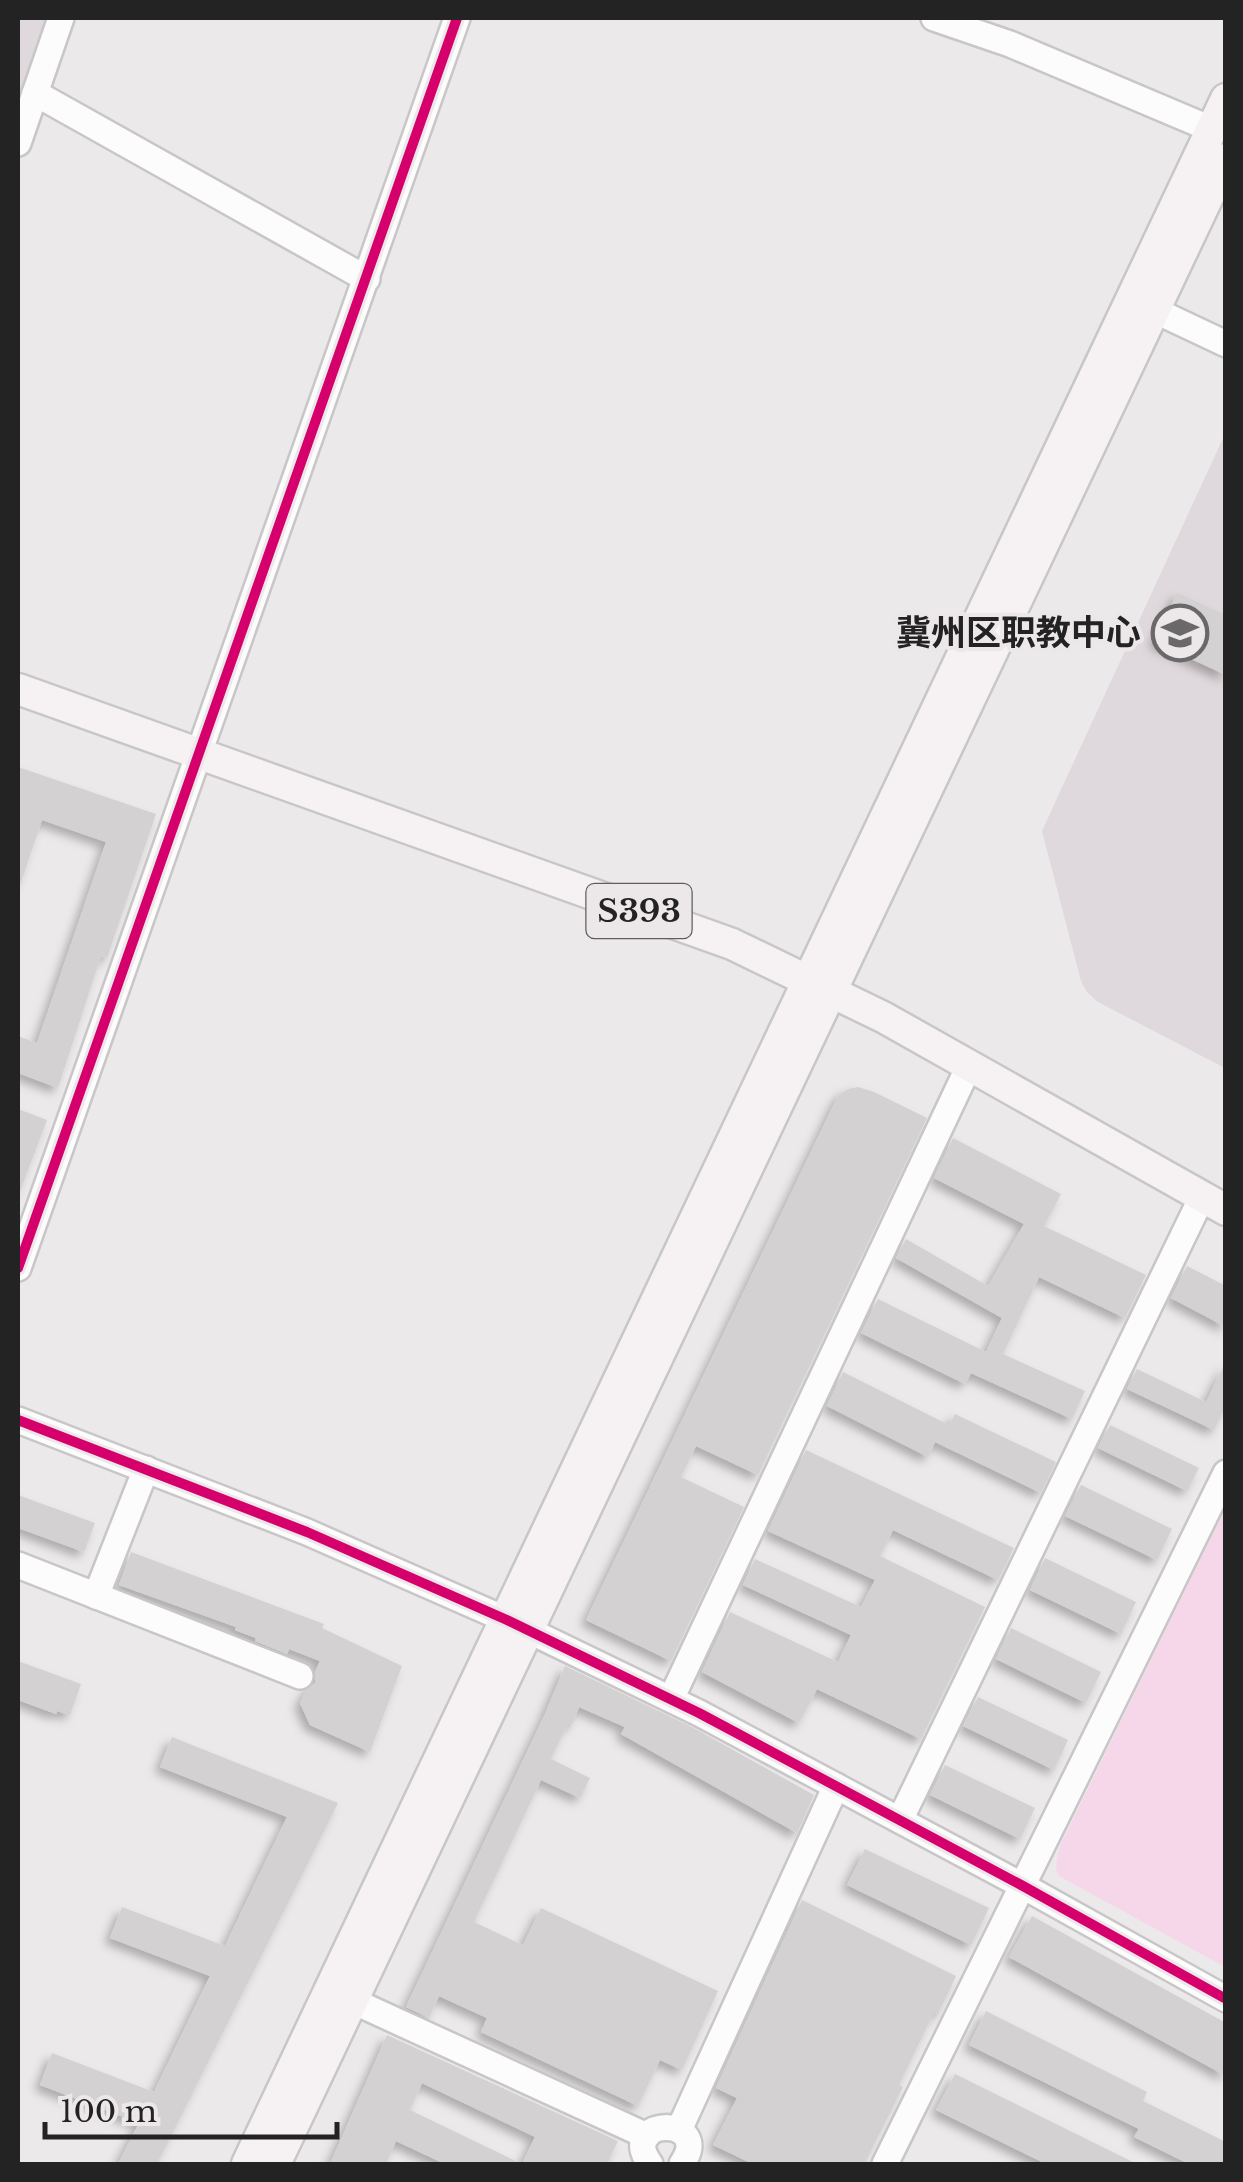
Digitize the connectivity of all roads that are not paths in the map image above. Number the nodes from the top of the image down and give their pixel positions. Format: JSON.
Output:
{"nodes":[{"id":1,"x":61,"y":18,"type":"edge"},
{"id":2,"x":457,"y":18,"type":"edge"},
{"id":3,"x":934,"y":18,"type":"edge"},
{"id":4,"x":35,"y":93,"type":"junction"},
{"id":5,"x":1226,"y":99,"type":"edge"},
{"id":6,"x":1211,"y":129,"type":"junction"},
{"id":7,"x":18,"y":143,"type":"edge"},
{"id":8,"x":1226,"y":158,"type":"edge"},
{"id":9,"x":367,"y":279,"type":"junction"},
{"id":10,"x":1154,"y":310,"type":"junction"},
{"id":11,"x":1226,"y":344,"type":"edge"},
{"id":12,"x":18,"y":690,"type":"edge"},
{"id":13,"x":198,"y":754,"type":"junction"},
{"id":14,"x":821,"y":985,"type":"junction"},
{"id":15,"x":969,"y":1066,"type":"junction"},
{"id":16,"x":1214,"y":1204,"type":"edge"},
{"id":17,"x":18,"y":1268,"type":"edge"},
{"id":18,"x":18,"y":1420,"type":"edge"},
{"id":19,"x":146,"y":1470,"type":"junction"},
{"id":20,"x":1226,"y":1472,"type":"edge"},
{"id":21,"x":18,"y":1565,"type":"edge"},
{"id":22,"x":96,"y":1596,"type":"junction"},
{"id":23,"x":518,"y":1626,"type":"junction"},
{"id":24,"x":300,"y":1676,"type":"dead end"},
{"id":25,"x":671,"y":1699,"type":"junction"},
{"id":26,"x":836,"y":1786,"type":"junction"},
{"id":27,"x":900,"y":1820,"type":"junction"},
{"id":28,"x":1023,"y":1886,"type":"junction"},
{"id":29,"x":1226,"y":1999,"type":"edge"},
{"id":30,"x":353,"y":2001,"type":"junction"},
{"id":31,"x":679,"y":2130,"type":"junction"},
{"id":32,"x":647,"y":2136,"type":"junction"},
{"id":33,"x":686,"y":2163,"type":"edge"},
{"id":34,"x":247,"y":2164,"type":"edge"},
{"id":35,"x":275,"y":2164,"type":"edge"},
{"id":36,"x":650,"y":2164,"type":"edge"},
{"id":37,"x":885,"y":2164,"type":"edge"}],
"edges":[{"from":1,"to":4,"type":"street"},
{"from":2,"to":9,"type":"street"},
{"from":3,"to":6,"type":"street"},
{"from":4,"to":7,"type":"street"},
{"from":4,"to":9,"type":"street"},
{"from":5,"to":6,"type":"main road"},
{"from":6,"to":14,"type":"main road"},
{"from":8,"to":10,"type":"main road"},
{"from":9,"to":13,"type":"street"},
{"from":10,"to":11,"type":"street"},
{"from":10,"to":14,"type":"main road"},
{"from":12,"to":13,"type":"main road","number":"S393"},
{"from":13,"to":14,"type":"main road","number":"S393"},
{"from":13,"to":17,"type":"street"},
{"from":14,"to":15,"type":"main road","number":"S393"},
{"from":14,"to":23,"type":"main road"},
{"from":15,"to":16,"type":"main road","number":"S393"},
{"from":15,"to":25,"type":"street"},
{"from":16,"to":27,"type":"street"},
{"from":18,"to":19,"type":"street"},
{"from":19,"to":22,"type":"street"},
{"from":19,"to":23,"type":"street"},
{"from":20,"to":28,"type":"street"},
{"from":21,"to":22,"type":"street"},
{"from":22,"to":24,"type":"street"},
{"from":23,"to":25,"type":"street"},
{"from":23,"to":30,"type":"main road"},
{"from":23,"to":34,"type":"main road"},
{"from":25,"to":26,"type":"street"},
{"from":26,"to":27,"type":"street"},
{"from":26,"to":31,"type":"street"},
{"from":27,"to":28,"type":"street"},
{"from":28,"to":29,"type":"street"},
{"from":28,"to":37,"type":"street"},
{"from":30,"to":32,"type":"street"},
{"from":30,"to":35,"type":"main road"},
{"from":31,"to":32,"type":"street"},
{"from":31,"to":33,"type":"street"},
{"from":32,"to":36,"type":"street"}]}
